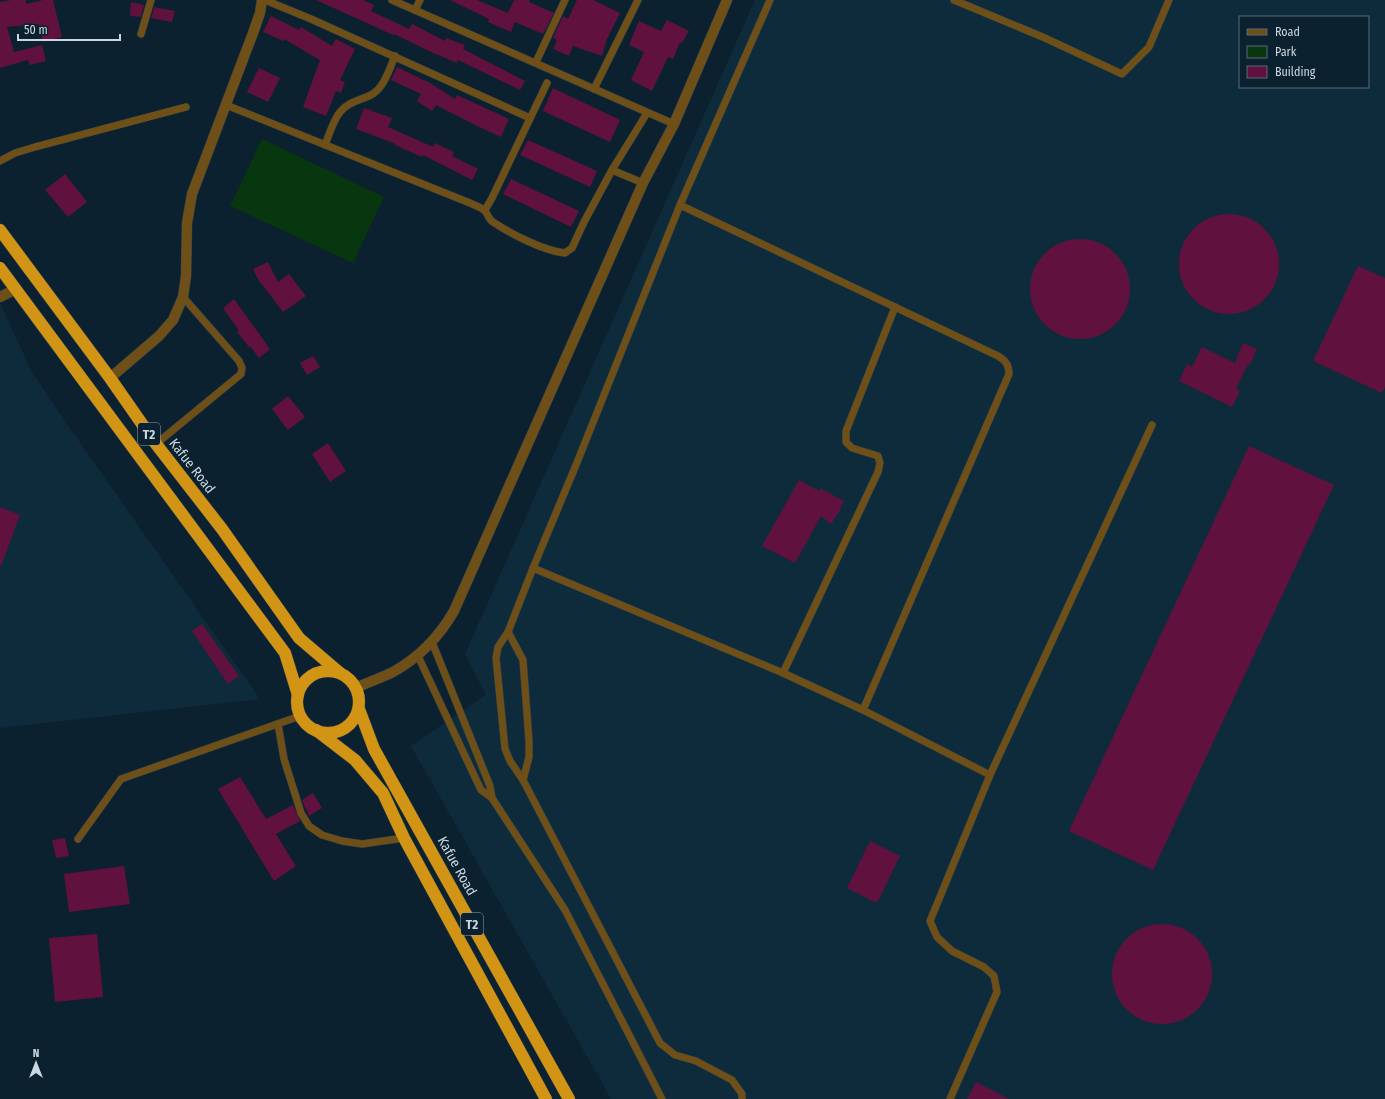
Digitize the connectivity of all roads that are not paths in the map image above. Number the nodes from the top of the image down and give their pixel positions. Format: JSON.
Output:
{"nodes":[{"id":1,"x":151,"y":0,"type":"edge"},
{"id":2,"x":263,"y":0,"type":"edge"},
{"id":3,"x":392,"y":0,"type":"edge"},
{"id":4,"x":420,"y":0,"type":"edge"},
{"id":5,"x":565,"y":0,"type":"edge"},
{"id":6,"x":638,"y":0,"type":"edge"},
{"id":7,"x":727,"y":0,"type":"edge"},
{"id":8,"x":770,"y":0,"type":"edge"},
{"id":9,"x":954,"y":0,"type":"edge"},
{"id":10,"x":1169,"y":0,"type":"edge"},
{"id":11,"x":416,"y":10,"type":"junction"},
{"id":12,"x":141,"y":34,"type":"dead end"},
{"id":13,"x":395,"y":56,"type":"junction"},
{"id":14,"x":536,"y":62,"type":"junction"},
{"id":15,"x":547,"y":83,"type":"dead end"},
{"id":16,"x":594,"y":89,"type":"junction"},
{"id":17,"x":226,"y":105,"type":"junction"},
{"id":18,"x":186,"y":107,"type":"dead end"},
{"id":19,"x":647,"y":113,"type":"junction"},
{"id":20,"x":530,"y":118,"type":"junction"},
{"id":21,"x":674,"y":124,"type":"junction"},
{"id":22,"x":325,"y":145,"type":"junction"},
{"id":23,"x":0,"y":161,"type":"edge"},
{"id":24,"x":612,"y":170,"type":"junction"},
{"id":25,"x":643,"y":182,"type":"junction"},
{"id":26,"x":680,"y":205,"type":"junction"},
{"id":27,"x":485,"y":210,"type":"junction"},
{"id":28,"x":0,"y":230,"type":"edge"},
{"id":29,"x":0,"y":268,"type":"edge"},
{"id":30,"x":16,"y":289,"type":"junction"},
{"id":31,"x":0,"y":297,"type":"edge"},
{"id":32,"x":183,"y":297,"type":"junction"},
{"id":33,"x":895,"y":307,"type":"junction"},
{"id":34,"x":110,"y":378,"type":"junction"},
{"id":35,"x":1152,"y":425,"type":"dead end"},
{"id":36,"x":156,"y":444,"type":"junction"},
{"id":37,"x":533,"y":568,"type":"junction"},
{"id":38,"x":508,"y":632,"type":"junction"},
{"id":39,"x":432,"y":642,"type":"junction"},
{"id":40,"x":418,"y":656,"type":"junction"},
{"id":41,"x":340,"y":673,"type":"junction"},
{"id":42,"x":783,"y":673,"type":"junction"},
{"id":43,"x":356,"y":688,"type":"junction"},
{"id":44,"x":298,"y":695,"type":"junction"},
{"id":45,"x":358,"y":709,"type":"junction"},
{"id":46,"x":863,"y":710,"type":"junction"},
{"id":47,"x":300,"y":716,"type":"junction"},
{"id":48,"x":278,"y":724,"type":"junction"},
{"id":49,"x":316,"y":730,"type":"junction"},
{"id":50,"x":990,"y":775,"type":"junction"},
{"id":51,"x":524,"y":780,"type":"junction"},
{"id":52,"x":492,"y":798,"type":"junction"},
{"id":53,"x":404,"y":838,"type":"junction"},
{"id":54,"x":78,"y":839,"type":"dead end"},
{"id":55,"x":546,"y":1099,"type":"edge"},
{"id":56,"x":569,"y":1099,"type":"edge"},
{"id":57,"x":662,"y":1099,"type":"edge"},
{"id":58,"x":742,"y":1099,"type":"edge"},
{"id":59,"x":950,"y":1099,"type":"edge"}],
"edges":[{"from":1,"to":12,"type":"lane"},
{"from":2,"to":13,"type":"lane"},
{"from":2,"to":17,"type":"street"},
{"from":3,"to":11,"type":"lane"},
{"from":4,"to":11,"type":"lane"},
{"from":5,"to":14,"type":"lane"},
{"from":6,"to":16,"type":"lane"},
{"from":7,"to":21,"type":"street"},
{"from":8,"to":26,"type":"lane"},
{"from":9,"to":10,"type":"lane"},
{"from":11,"to":14,"type":"lane"},
{"from":13,"to":20,"type":"lane"},
{"from":13,"to":22,"type":"lane"},
{"from":14,"to":16,"type":"lane"},
{"from":15,"to":20,"type":"lane"},
{"from":16,"to":19,"type":"lane"},
{"from":17,"to":22,"type":"lane"},
{"from":17,"to":32,"type":"street"},
{"from":18,"to":23,"type":"lane"},
{"from":19,"to":21,"type":"lane"},
{"from":19,"to":24,"type":"lane"},
{"from":20,"to":27,"type":"lane"},
{"from":21,"to":25,"type":"street"},
{"from":22,"to":27,"type":"lane"},
{"from":24,"to":25,"type":"lane"},
{"from":24,"to":27,"type":"lane"},
{"from":25,"to":39,"type":"street"},
{"from":26,"to":33,"type":"lane"},
{"from":26,"to":37,"type":"lane"},
{"from":28,"to":34,"type":"highway","name":"Kafue Road","number":"T2"},
{"from":29,"to":30,"type":"highway","number":"T2"},
{"from":30,"to":31,"type":"street"},
{"from":30,"to":44,"type":"highway","number":"T2"},
{"from":32,"to":34,"type":"street"},
{"from":32,"to":36,"type":"lane"},
{"from":33,"to":42,"type":"lane"},
{"from":33,"to":46,"type":"lane"},
{"from":34,"to":36,"type":"highway","name":"Kafue Road","number":"T2"},
{"from":35,"to":50,"type":"lane"},
{"from":36,"to":41,"type":"highway","name":"Kafue Road","number":"T2"},
{"from":37,"to":38,"type":"lane"},
{"from":37,"to":42,"type":"lane"},
{"from":38,"to":51,"type":"lane"},
{"from":38,"to":51,"type":"lane"},
{"from":39,"to":40,"type":"street"},
{"from":39,"to":52,"type":"lane"},
{"from":40,"to":43,"type":"street"},
{"from":40,"to":52,"type":"lane"},
{"from":41,"to":43,"type":"highway"},
{"from":41,"to":44,"type":"highway"},
{"from":42,"to":46,"type":"lane"},
{"from":43,"to":45,"type":"highway"},
{"from":44,"to":47,"type":"highway"},
{"from":45,"to":49,"type":"highway"},
{"from":45,"to":56,"type":"highway","name":"Kafue Road","number":"T2"},
{"from":46,"to":50,"type":"lane"},
{"from":47,"to":48,"type":"lane"},
{"from":47,"to":49,"type":"highway"},
{"from":48,"to":53,"type":"lane"},
{"from":48,"to":54,"type":"lane"},
{"from":49,"to":53,"type":"highway","number":"T2"},
{"from":50,"to":59,"type":"lane"},
{"from":51,"to":58,"type":"lane"},
{"from":52,"to":57,"type":"lane"},
{"from":53,"to":55,"type":"highway","number":"T2"}]}
